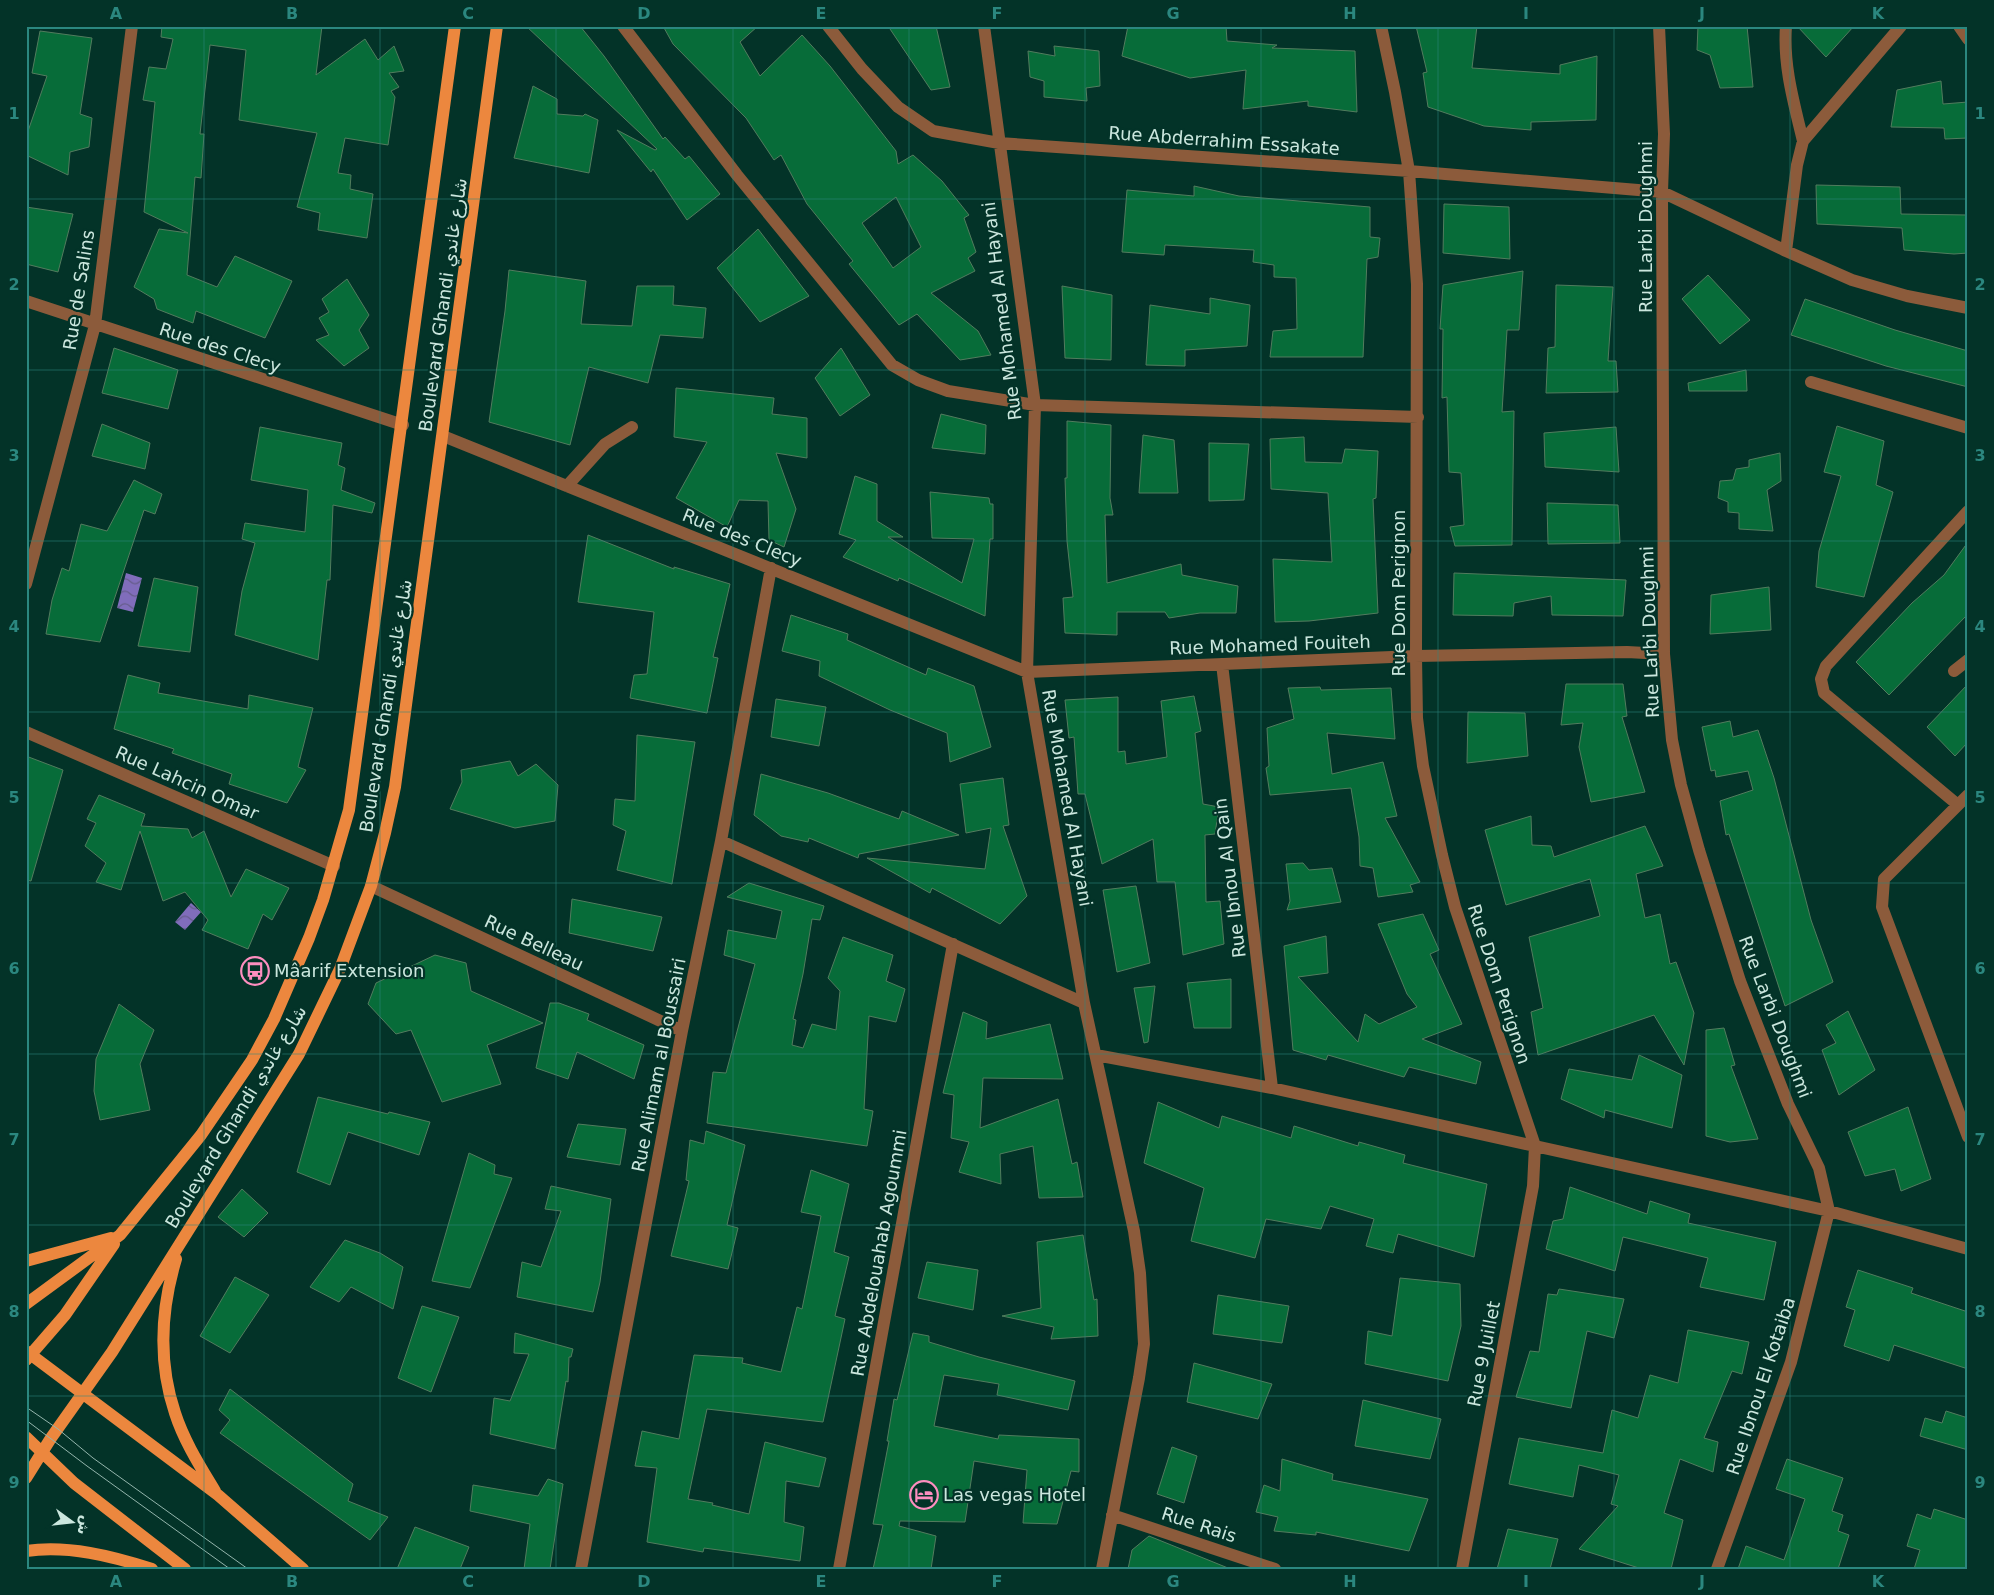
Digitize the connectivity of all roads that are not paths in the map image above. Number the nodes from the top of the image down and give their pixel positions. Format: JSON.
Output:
{"nodes":[{"id":1,"x":132,"y":26,"type":"edge"},
{"id":2,"x":455,"y":26,"type":"edge"},
{"id":3,"x":497,"y":26,"type":"edge"},
{"id":4,"x":623,"y":26,"type":"edge"},
{"id":5,"x":828,"y":26,"type":"edge"},
{"id":6,"x":984,"y":26,"type":"edge"},
{"id":7,"x":1380,"y":26,"type":"edge"},
{"id":8,"x":1659,"y":26,"type":"edge"},
{"id":9,"x":1786,"y":26,"type":"edge"},
{"id":10,"x":1900,"y":26,"type":"edge"},
{"id":11,"x":1960,"y":27,"type":"edge"},
{"id":12,"x":1968,"y":39,"type":"edge"},
{"id":13,"x":1803,"y":141,"type":"junction"},
{"id":14,"x":999,"y":143,"type":"junction"},
{"id":15,"x":1409,"y":171,"type":"junction"},
{"id":16,"x":1662,"y":192,"type":"junction"},
{"id":17,"x":1786,"y":252,"type":"junction"},
{"id":18,"x":26,"y":301,"type":"edge"},
{"id":19,"x":1968,"y":308,"type":"edge"},
{"id":20,"x":94,"y":325,"type":"junction"},
{"id":21,"x":1811,"y":382,"type":"dead end"},
{"id":22,"x":1035,"y":405,"type":"junction"},
{"id":23,"x":1418,"y":417,"type":"junction"},
{"id":24,"x":403,"y":425,"type":"junction"},
{"id":25,"x":632,"y":427,"type":"dead end"},
{"id":26,"x":1968,"y":428,"type":"edge"},
{"id":27,"x":443,"y":436,"type":"junction"},
{"id":28,"x":566,"y":486,"type":"junction"},
{"id":29,"x":1968,"y":511,"type":"edge"},
{"id":30,"x":770,"y":568,"type":"junction"},
{"id":31,"x":26,"y":584,"type":"edge"},
{"id":32,"x":1664,"y":654,"type":"junction"},
{"id":33,"x":1416,"y":656,"type":"junction"},
{"id":34,"x":1968,"y":660,"type":"edge"},
{"id":35,"x":1222,"y":664,"type":"junction"},
{"id":36,"x":1954,"y":671,"type":"dead end"},
{"id":37,"x":1027,"y":672,"type":"junction"},
{"id":38,"x":26,"y":732,"type":"edge"},
{"id":39,"x":1968,"y":795,"type":"edge"},
{"id":40,"x":1958,"y":805,"type":"junction"},
{"id":41,"x":722,"y":841,"type":"junction"},
{"id":42,"x":334,"y":866,"type":"junction"},
{"id":43,"x":371,"y":886,"type":"junction"},
{"id":44,"x":953,"y":944,"type":"junction"},
{"id":45,"x":1084,"y":1003,"type":"junction"},
{"id":46,"x":682,"y":1031,"type":"junction"},
{"id":47,"x":1096,"y":1055,"type":"junction"},
{"id":48,"x":1272,"y":1088,"type":"junction"},
{"id":49,"x":1968,"y":1137,"type":"edge"},
{"id":50,"x":1535,"y":1146,"type":"junction"},
{"id":51,"x":1829,"y":1210,"type":"junction"},
{"id":52,"x":120,"y":1236,"type":"junction"},
{"id":53,"x":182,"y":1242,"type":"junction"},
{"id":54,"x":1968,"y":1249,"type":"edge"},
{"id":55,"x":26,"y":1261,"type":"edge"},
{"id":56,"x":26,"y":1304,"type":"edge"},
{"id":57,"x":28,"y":1355,"type":"edge"},
{"id":58,"x":84,"y":1394,"type":"junction"},
{"id":59,"x":26,"y":1437,"type":"edge"},
{"id":60,"x":42,"y":1454,"type":"junction"},
{"id":61,"x":26,"y":1478,"type":"edge"},
{"id":62,"x":218,"y":1495,"type":"junction"},
{"id":63,"x":1112,"y":1516,"type":"junction"},
{"id":64,"x":26,"y":1550,"type":"edge"},
{"id":65,"x":152,"y":1569,"type":"edge"},
{"id":66,"x":184,"y":1569,"type":"edge"},
{"id":67,"x":303,"y":1569,"type":"edge"},
{"id":68,"x":581,"y":1569,"type":"edge"},
{"id":69,"x":839,"y":1569,"type":"edge"},
{"id":70,"x":1102,"y":1569,"type":"edge"},
{"id":71,"x":1275,"y":1569,"type":"edge"},
{"id":72,"x":1462,"y":1569,"type":"edge"},
{"id":73,"x":1717,"y":1569,"type":"edge"}],
"edges":[{"from":1,"to":20,"type":"street","name":"Rue de Salins"},
{"from":2,"to":24,"type":"main road","name":"Boulevard Ghandi شارع غاندي"},
{"from":3,"to":27,"type":"main road","name":"Boulevard Ghandi شارع غاندي"},
{"from":4,"to":22,"type":"street"},
{"from":5,"to":14,"type":"street","name":"Rue Abderrahim Essakate"},
{"from":6,"to":14,"type":"street","name":"Rue Mohamed Al Hayani"},
{"from":7,"to":15,"type":"street","name":"Rue Dom Perignon"},
{"from":8,"to":16,"type":"street","name":"Rue Larbi Doughmi"},
{"from":9,"to":13,"type":"street"},
{"from":10,"to":13,"type":"street"},
{"from":11,"to":12,"type":"street"},
{"from":13,"to":17,"type":"street"},
{"from":14,"to":15,"type":"street","name":"Rue Abderrahim Essakate"},
{"from":14,"to":22,"type":"street","name":"Rue Mohamed Al Hayani"},
{"from":15,"to":16,"type":"street","name":"Rue Abderrahim Essakate"},
{"from":15,"to":23,"type":"street","name":"Rue Dom Perignon"},
{"from":16,"to":17,"type":"street"},
{"from":16,"to":32,"type":"street","name":"Rue Larbi Doughmi"},
{"from":17,"to":19,"type":"street"},
{"from":18,"to":20,"type":"street","name":"Rue des Clecy"},
{"from":20,"to":24,"type":"street","name":"Rue des Clecy"},
{"from":20,"to":31,"type":"street","name":"Rue de Salins"},
{"from":21,"to":26,"type":"street"},
{"from":22,"to":23,"type":"street"},
{"from":22,"to":37,"type":"street","name":"Rue Mohamed Al Hayani"},
{"from":23,"to":33,"type":"street","name":"Rue Dom Perignon"},
{"from":24,"to":42,"type":"main road","name":"Boulevard Ghandi شارع غاندي"},
{"from":25,"to":28,"type":"street"},
{"from":27,"to":28,"type":"street","name":"Rue des Clecy"},
{"from":27,"to":43,"type":"main road","name":"Boulevard Ghandi شارع غاندي"},
{"from":28,"to":30,"type":"street","name":"Rue des Clecy"},
{"from":29,"to":40,"type":"street"},
{"from":30,"to":37,"type":"street","name":"Rue des Clecy"},
{"from":30,"to":41,"type":"street","name":"Rue Alimam al Boussairi"},
{"from":32,"to":33,"type":"street","name":"Rue Mohamed Fouiteh"},
{"from":32,"to":51,"type":"street","name":"Rue Larbi Doughmi"},
{"from":33,"to":35,"type":"street","name":"Rue Mohamed Fouiteh"},
{"from":33,"to":50,"type":"street","name":"Rue Dom Perignon"},
{"from":34,"to":36,"type":"street"},
{"from":35,"to":37,"type":"street","name":"Rue Mohamed Fouiteh"},
{"from":35,"to":48,"type":"street","name":"Rue Ibnou Al Qain"},
{"from":37,"to":45,"type":"street","name":"Rue Mohamed Al Hayani"},
{"from":38,"to":42,"type":"street","name":"Rue Lahcin Omar"},
{"from":39,"to":40,"type":"street"},
{"from":40,"to":49,"type":"street"},
{"from":41,"to":44,"type":"street"},
{"from":41,"to":46,"type":"street","name":"Rue Alimam al Boussairi"},
{"from":42,"to":52,"type":"main road","name":"Boulevard Ghandi شارع غاندي"},
{"from":43,"to":46,"type":"street","name":"Rue Belleau"},
{"from":43,"to":53,"type":"main road","name":"Boulevard Ghandi شارع غاندي"},
{"from":44,"to":45,"type":"street"},
{"from":44,"to":69,"type":"street","name":"Rue Abdelouahab Agoummi"},
{"from":45,"to":47,"type":"street","name":"Rue Mohamed Al Hayani"},
{"from":46,"to":68,"type":"street","name":"Rue Alimam al Boussairi"},
{"from":47,"to":48,"type":"street"},
{"from":47,"to":63,"type":"street","name":"Rue Mohamed Al Hayani"},
{"from":48,"to":50,"type":"street"},
{"from":50,"to":51,"type":"street"},
{"from":50,"to":72,"type":"street","name":"Rue 9 Juillet"},
{"from":51,"to":54,"type":"street"},
{"from":51,"to":73,"type":"street","name":"Rue Ibnou El Kotaiba"},
{"from":52,"to":55,"type":"main road"},
{"from":52,"to":56,"type":"main road","name":"Boulevard Ghandi شارع غاندي"},
{"from":52,"to":57,"type":"main road","name":"Boulevard Ghandi شارع غاندي"},
{"from":53,"to":58,"type":"main road","name":"Boulevard Ghandi شارع غاندي"},
{"from":53,"to":62,"type":"main road"},
{"from":57,"to":58,"type":"main road"},
{"from":58,"to":60,"type":"main road","name":"Boulevard Ghandi شارع غاندي"},
{"from":58,"to":62,"type":"main road"},
{"from":59,"to":60,"type":"main road"},
{"from":60,"to":61,"type":"main road","name":"Boulevard Ghandi شارع غاندي"},
{"from":60,"to":66,"type":"main road"},
{"from":62,"to":67,"type":"main road"},
{"from":63,"to":70,"type":"street","name":"Rue Mohamed Al Hayani"},
{"from":63,"to":71,"type":"street","name":"Rue Rais"},
{"from":64,"to":65,"type":"main road"}]}
